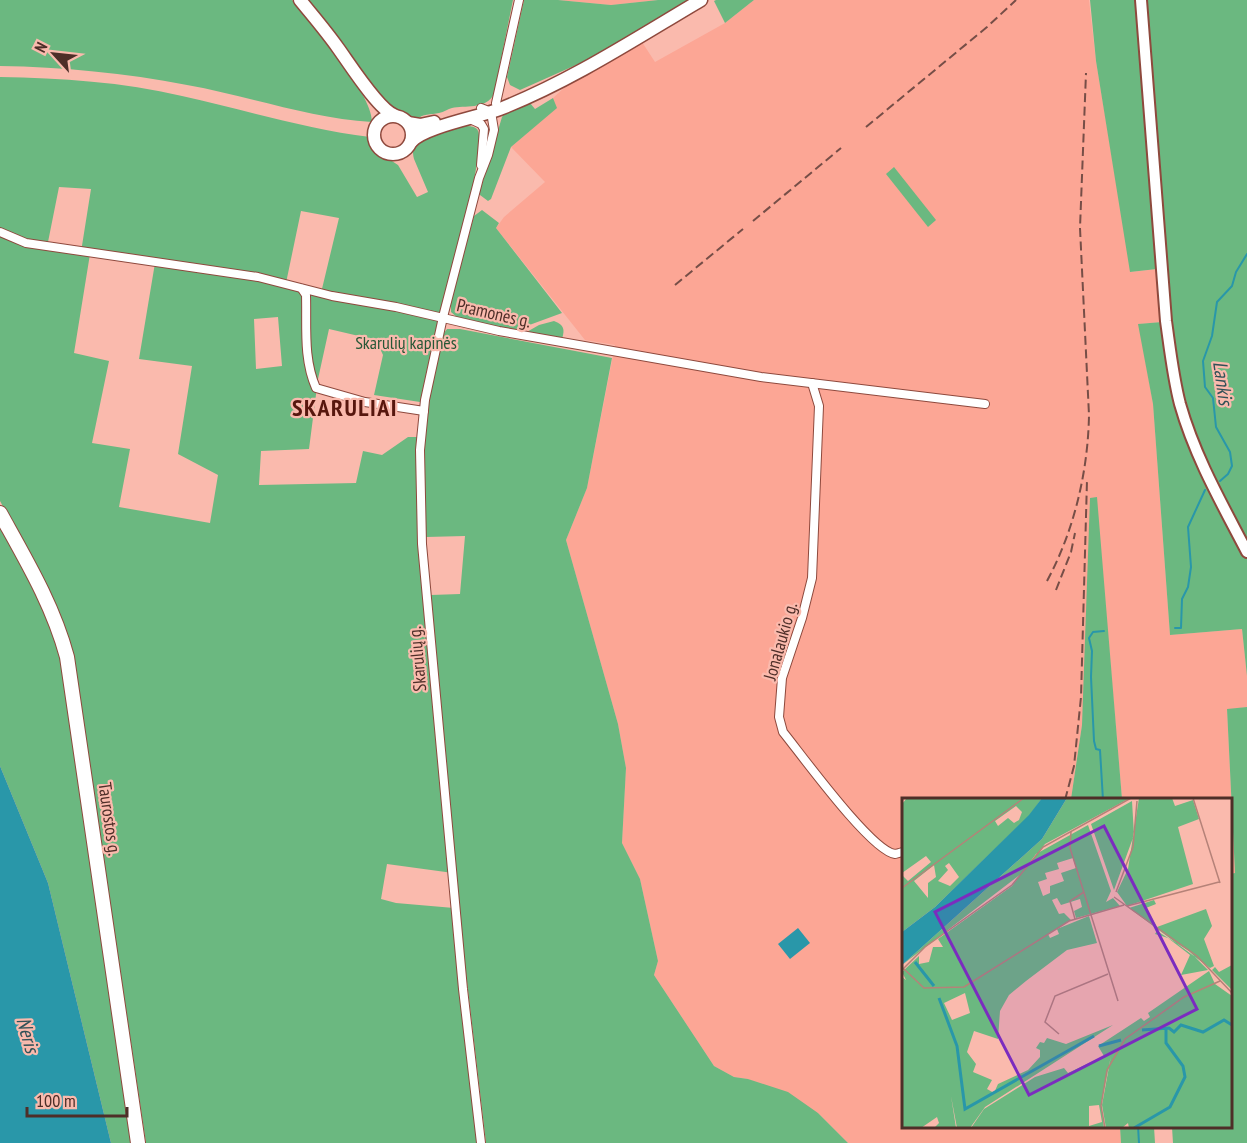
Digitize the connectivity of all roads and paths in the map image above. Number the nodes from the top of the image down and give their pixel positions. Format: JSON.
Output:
{"nodes":[{"id":1,"x":300,"y":0,"type":"edge"},
{"id":2,"x":519,"y":0,"type":"edge"},
{"id":3,"x":701,"y":0,"type":"edge"},
{"id":4,"x":1141,"y":0,"type":"edge"},
{"id":5,"x":360,"y":80,"type":"junction"},
{"id":6,"x":490,"y":108,"type":"junction"},
{"id":7,"x":394,"y":116,"type":"junction"},
{"id":8,"x":470,"y":119,"type":"junction"},
{"id":9,"x":408,"y":123,"type":"junction"},
{"id":10,"x":376,"y":126,"type":"junction"},
{"id":11,"x":411,"y":142,"type":"junction"},
{"id":12,"x":479,"y":178,"type":"junction"},
{"id":13,"x":0,"y":232,"type":"edge"},
{"id":14,"x":302,"y":289,"type":"junction"},
{"id":15,"x":443,"y":317,"type":"junction"},
{"id":16,"x":812,"y":383,"type":"junction"},
{"id":17,"x":985,"y":404,"type":"dead end"},
{"id":18,"x":424,"y":411,"type":"junction"},
{"id":19,"x":0,"y":513,"type":"edge"},
{"id":20,"x":1247,"y":552,"type":"edge"},
{"id":21,"x":902,"y":851,"type":"edge"},
{"id":22,"x":138,"y":1143,"type":"edge"},
{"id":23,"x":481,"y":1143,"type":"edge"}],
"edges":[{"from":1,"to":5,"type":"main road"},
{"from":2,"to":6,"type":"street","name":"Skarulių g."},
{"from":3,"to":6,"type":"main road"},
{"from":4,"to":20,"type":"main road"},
{"from":5,"to":7,"type":"main road"},
{"from":5,"to":10,"type":"main road"},
{"from":6,"to":8,"type":"main road"},
{"from":6,"to":9,"type":"main road"},
{"from":6,"to":12,"type":"street","name":"Skarulių g."},
{"from":7,"to":9,"type":"main road"},
{"from":7,"to":10,"type":"main road"},
{"from":8,"to":11,"type":"main road"},
{"from":8,"to":12,"type":"street","name":"Skarulių g."},
{"from":9,"to":11,"type":"main road"},
{"from":10,"to":11,"type":"main road"},
{"from":12,"to":15,"type":"street","name":"Skarulių g."},
{"from":13,"to":14,"type":"street","name":"Pramonės g."},
{"from":14,"to":15,"type":"street","name":"Pramonės g."},
{"from":14,"to":18,"type":"street"},
{"from":15,"to":16,"type":"street","name":"Pramonės g."},
{"from":15,"to":18,"type":"street","name":"Skarulių g."},
{"from":16,"to":17,"type":"street","name":"Pramonės g."},
{"from":16,"to":21,"type":"street","name":"Jonalaukio g."},
{"from":18,"to":23,"type":"street","name":"Skarulių g."},
{"from":19,"to":22,"type":"highway","name":"Taurostos g."}]}
